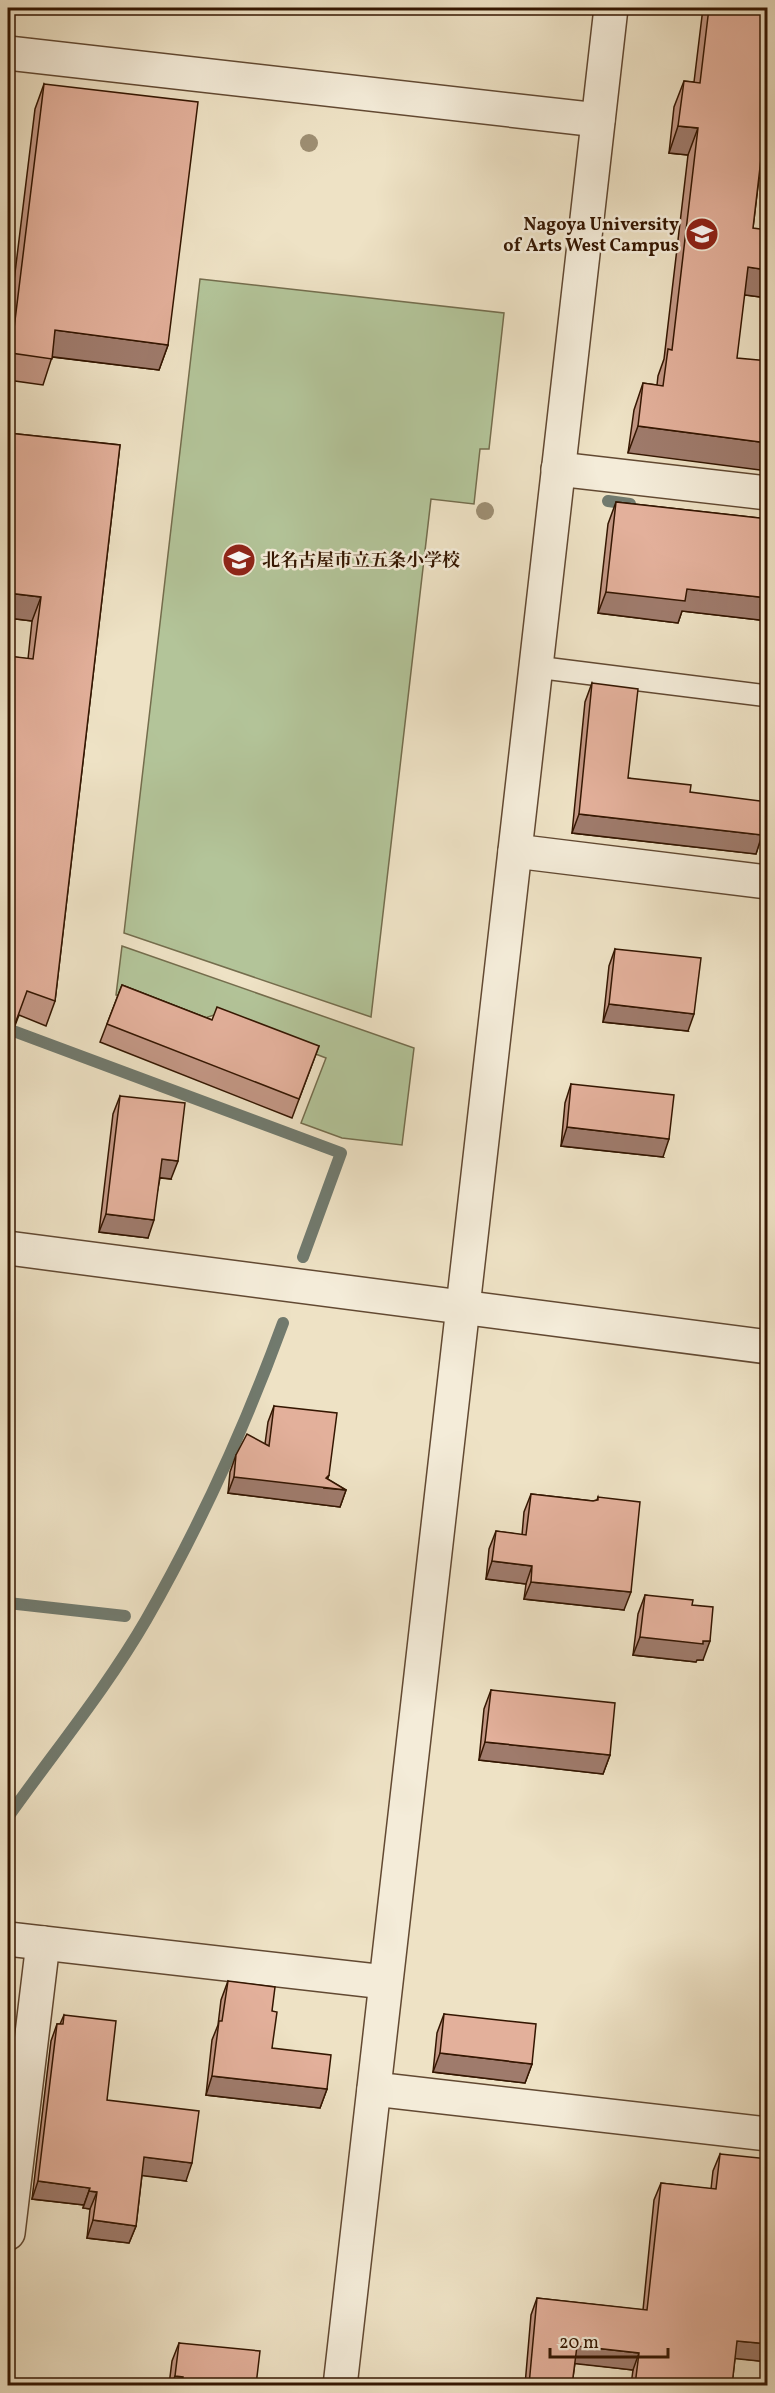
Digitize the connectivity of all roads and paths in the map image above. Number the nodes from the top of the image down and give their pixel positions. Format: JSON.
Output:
{"nodes":[{"id":1,"x":611,"y":8,"type":"edge"},
{"id":2,"x":8,"y":53,"type":"edge"},
{"id":3,"x":598,"y":120,"type":"junction"},
{"id":4,"x":558,"y":469,"type":"junction"},
{"id":5,"x":768,"y":493,"type":"edge"},
{"id":6,"x":536,"y":667,"type":"junction"},
{"id":7,"x":768,"y":696,"type":"edge"},
{"id":8,"x":515,"y":851,"type":"junction"},
{"id":9,"x":768,"y":882,"type":"edge"},
{"id":10,"x":8,"y":1248,"type":"edge"},
{"id":11,"x":463,"y":1306,"type":"junction"},
{"id":12,"x":768,"y":1347,"type":"edge"},
{"id":13,"x":8,"y":1939,"type":"edge"},
{"id":14,"x":43,"y":1943,"type":"junction"},
{"id":15,"x":385,"y":1982,"type":"junction"},
{"id":16,"x":374,"y":2089,"type":"junction"},
{"id":17,"x":766,"y":2125,"type":"edge"},
{"id":18,"x":8,"y":2233,"type":"edge"},
{"id":19,"x":340,"y":2385,"type":"edge"}],
"edges":[{"from":1,"to":3,"type":"street"},
{"from":2,"to":3,"type":"street"},
{"from":3,"to":4,"type":"street"},
{"from":4,"to":5,"type":"street"},
{"from":4,"to":6,"type":"street"},
{"from":6,"to":7,"type":"lane"},
{"from":6,"to":8,"type":"street"},
{"from":8,"to":9,"type":"street"},
{"from":8,"to":11,"type":"street"},
{"from":10,"to":11,"type":"street"},
{"from":11,"to":12,"type":"street"},
{"from":11,"to":15,"type":"street"},
{"from":13,"to":14,"type":"street"},
{"from":14,"to":15,"type":"street"},
{"from":14,"to":18,"type":"street"},
{"from":15,"to":16,"type":"street"},
{"from":16,"to":17,"type":"street"},
{"from":16,"to":19,"type":"street"}]}
